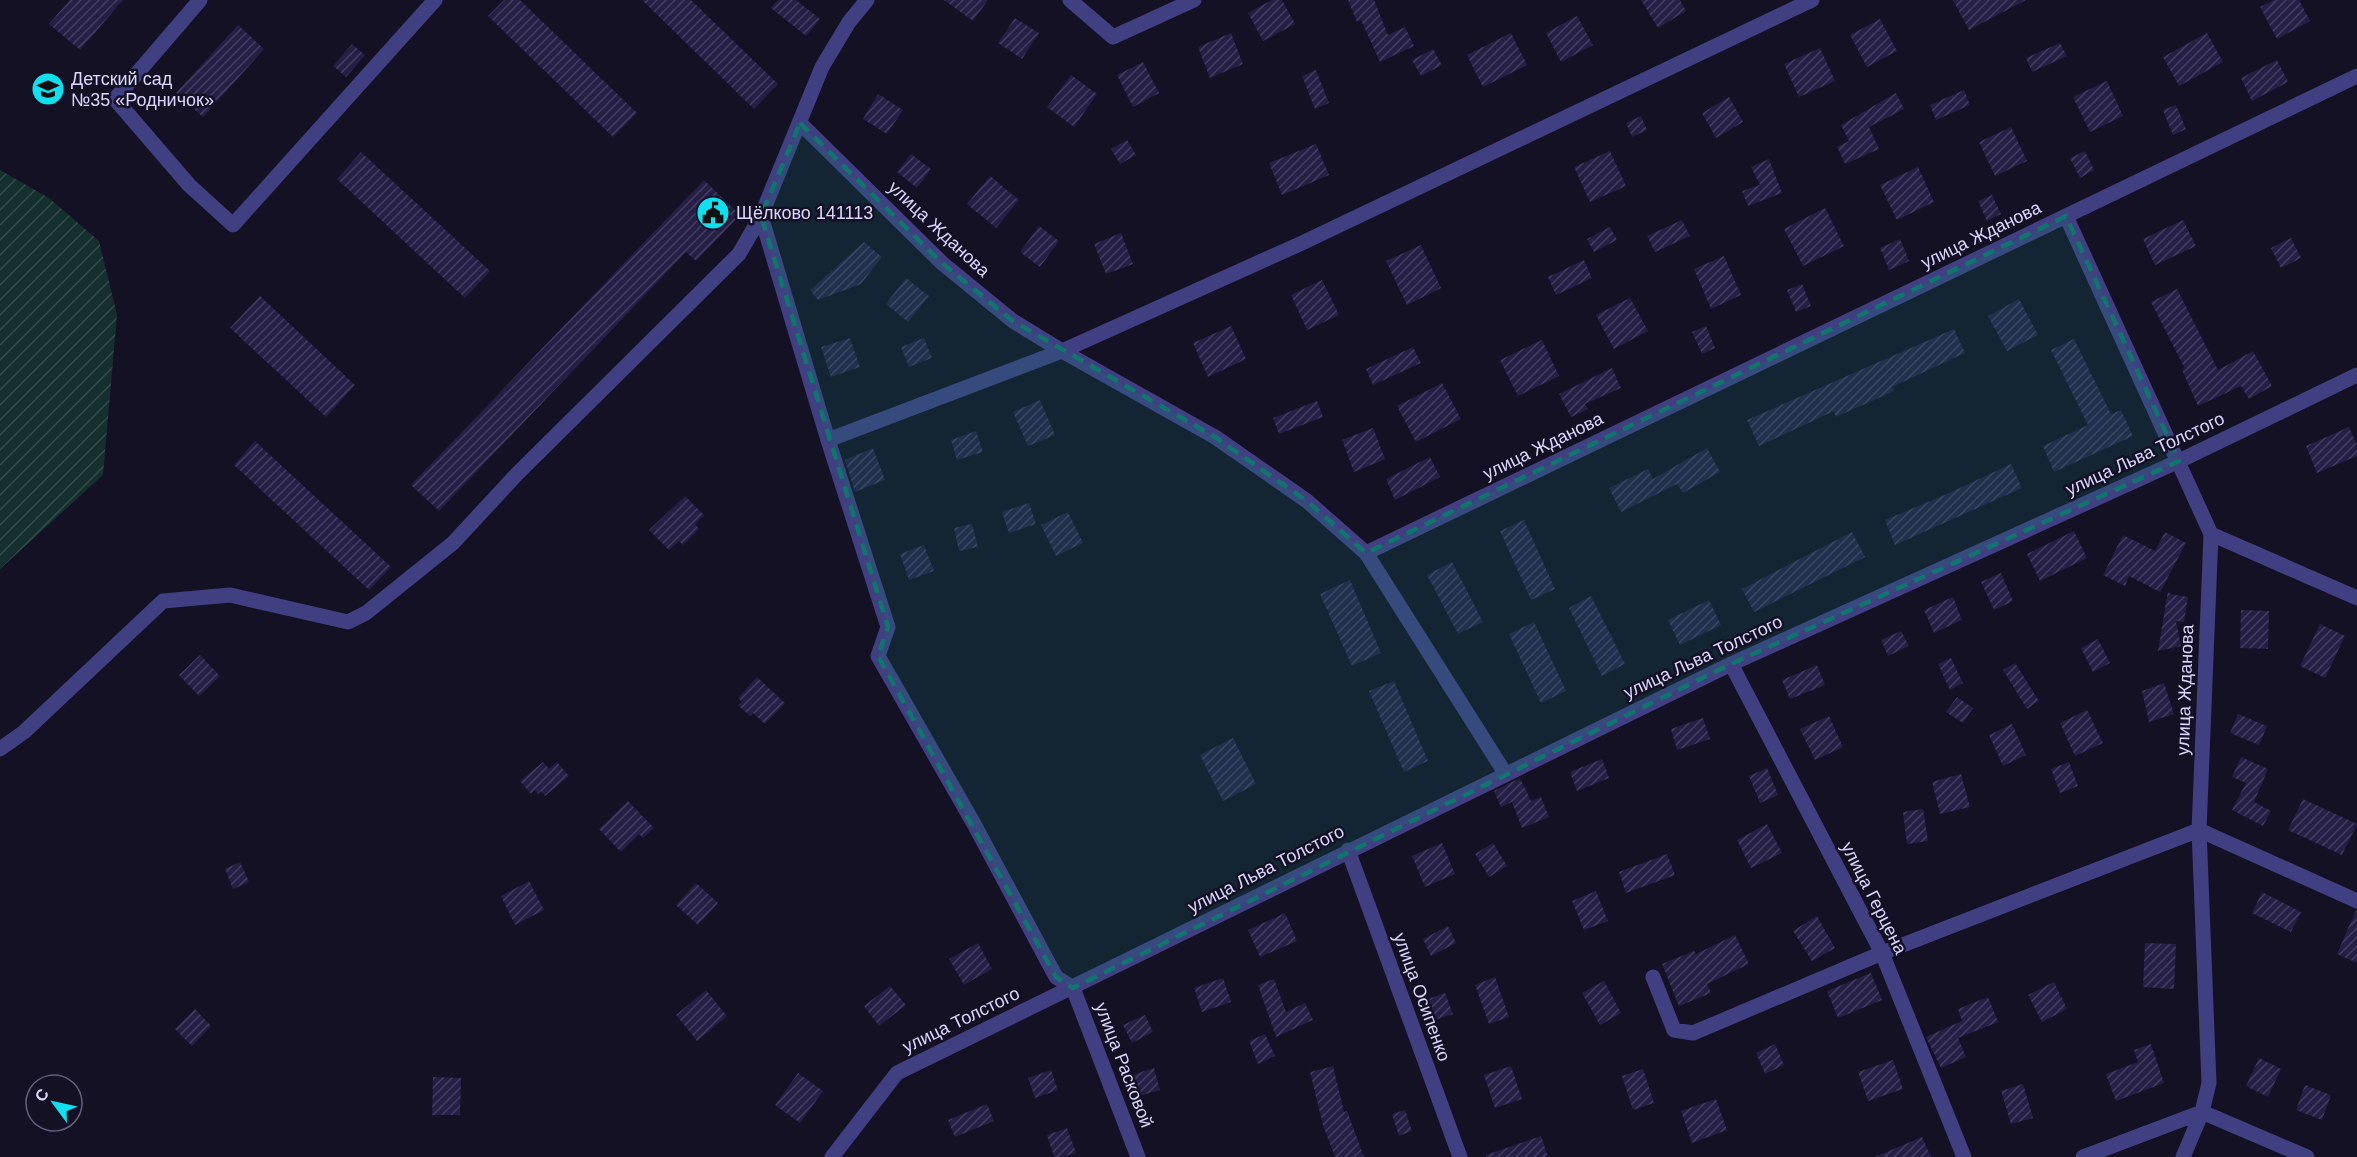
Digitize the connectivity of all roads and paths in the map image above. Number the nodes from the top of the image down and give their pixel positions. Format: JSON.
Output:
{"nodes":[{"id":1,"x":200,"y":0,"type":"edge"},
{"id":2,"x":435,"y":0,"type":"edge"},
{"id":3,"x":867,"y":0,"type":"edge"},
{"id":4,"x":1070,"y":0,"type":"edge"},
{"id":5,"x":1194,"y":0,"type":"edge"},
{"id":6,"x":1812,"y":0,"type":"edge"},
{"id":7,"x":2357,"y":76,"type":"edge"},
{"id":8,"x":800,"y":123,"type":"junction"},
{"id":9,"x":761,"y":216,"type":"junction"},
{"id":10,"x":2066,"y":216,"type":"junction"},
{"id":11,"x":1062,"y":351,"type":"junction"},
{"id":12,"x":2357,"y":375,"type":"edge"},
{"id":13,"x":828,"y":440,"type":"junction"},
{"id":14,"x":2179,"y":461,"type":"junction"},
{"id":15,"x":2211,"y":534,"type":"junction"},
{"id":16,"x":1366,"y":553,"type":"junction"},
{"id":17,"x":2357,"y":598,"type":"edge"},
{"id":18,"x":1731,"y":664,"type":"junction"},
{"id":19,"x":0,"y":749,"type":"edge"},
{"id":20,"x":1505,"y":773,"type":"junction"},
{"id":21,"x":2199,"y":830,"type":"junction"},
{"id":22,"x":1348,"y":850,"type":"junction"},
{"id":23,"x":2357,"y":901,"type":"edge"},
{"id":24,"x":1881,"y":953,"type":"junction"},
{"id":25,"x":1653,"y":977,"type":"dead end"},
{"id":26,"x":1073,"y":988,"type":"junction"},
{"id":27,"x":2202,"y":1112,"type":"junction"},
{"id":28,"x":832,"y":1157,"type":"edge"},
{"id":29,"x":1138,"y":1157,"type":"edge"},
{"id":30,"x":1460,"y":1157,"type":"edge"},
{"id":31,"x":1964,"y":1157,"type":"edge"},
{"id":32,"x":2083,"y":1157,"type":"edge"},
{"id":33,"x":2182,"y":1157,"type":"edge"},
{"id":34,"x":2307,"y":1157,"type":"edge"}],
"edges":[{"from":1,"to":2,"type":"street"},
{"from":3,"to":8,"type":"street"},
{"from":4,"to":5,"type":"street"},
{"from":6,"to":11,"type":"street"},
{"from":7,"to":10,"type":"street","name":"улица Жданова"},
{"from":8,"to":9,"type":"street"},
{"from":8,"to":11,"type":"street","name":"улица Жданова"},
{"from":9,"to":13,"type":"street"},
{"from":9,"to":19,"type":"street"},
{"from":10,"to":14,"type":"street","name":"улица Жданова"},
{"from":10,"to":16,"type":"street","name":"улица Жданова"},
{"from":11,"to":13,"type":"street"},
{"from":11,"to":16,"type":"street","name":"улица Жданова"},
{"from":12,"to":14,"type":"street","name":"улица Льва Толстого"},
{"from":13,"to":26,"type":"street"},
{"from":14,"to":15,"type":"street","name":"улица Жданова"},
{"from":14,"to":18,"type":"street","name":"улица Льва Толстого"},
{"from":15,"to":17,"type":"street"},
{"from":15,"to":21,"type":"street","name":"улица Жданова"},
{"from":16,"to":20,"type":"street"},
{"from":18,"to":20,"type":"street","name":"улица Льва Толстого"},
{"from":18,"to":24,"type":"street","name":"улица Герцена"},
{"from":20,"to":22,"type":"street","name":"улица Льва Толстого"},
{"from":21,"to":23,"type":"street"},
{"from":21,"to":24,"type":"street"},
{"from":21,"to":27,"type":"street","name":"улица Жданова"},
{"from":22,"to":26,"type":"street","name":"улица Льва Толстого"},
{"from":22,"to":30,"type":"street","name":"улица Осипенко"},
{"from":24,"to":25,"type":"street"},
{"from":24,"to":31,"type":"street","name":"улица Герцена"},
{"from":26,"to":28,"type":"street","name":"улица Толстого"},
{"from":26,"to":29,"type":"street","name":"улица Расковой"},
{"from":27,"to":32,"type":"street"},
{"from":27,"to":33,"type":"street","name":"улица Жданова"},
{"from":27,"to":34,"type":"street"}]}
